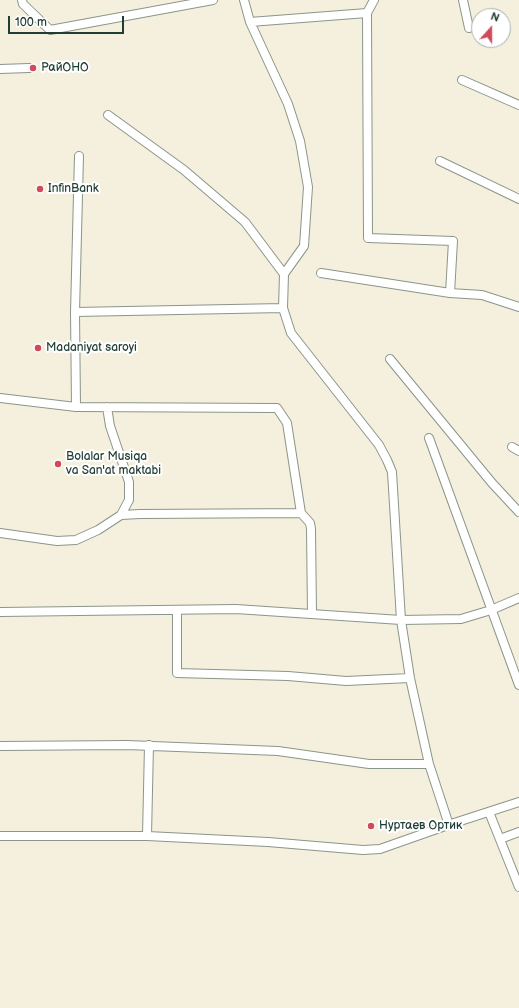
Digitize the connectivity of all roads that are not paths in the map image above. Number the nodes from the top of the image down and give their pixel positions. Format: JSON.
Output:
{"nodes":[{"id":1,"x":22,"y":0,"type":"edge"},
{"id":2,"x":213,"y":0,"type":"edge"},
{"id":3,"x":244,"y":0,"type":"edge"},
{"id":4,"x":374,"y":0,"type":"edge"},
{"id":5,"x":463,"y":0,"type":"edge"},
{"id":6,"x":367,"y":13,"type":"junction"},
{"id":7,"x":250,"y":22,"type":"junction"},
{"id":8,"x":469,"y":28,"type":"dead end"},
{"id":9,"x":29,"y":68,"type":"dead end"},
{"id":10,"x":0,"y":69,"type":"edge"},
{"id":11,"x":462,"y":80,"type":"dead end"},
{"id":12,"x":519,"y":105,"type":"edge"},
{"id":13,"x":108,"y":115,"type":"dead end"},
{"id":14,"x":79,"y":156,"type":"dead end"},
{"id":15,"x":440,"y":161,"type":"dead end"},
{"id":16,"x":519,"y":199,"type":"edge"},
{"id":17,"x":321,"y":273,"type":"dead end"},
{"id":18,"x":284,"y":274,"type":"junction"},
{"id":19,"x":450,"y":292,"type":"junction"},
{"id":20,"x":519,"y":307,"type":"edge"},
{"id":21,"x":283,"y":308,"type":"junction"},
{"id":22,"x":75,"y":312,"type":"junction"},
{"id":23,"x":390,"y":359,"type":"dead end"},
{"id":24,"x":0,"y":398,"type":"edge"},
{"id":25,"x":76,"y":407,"type":"junction"},
{"id":26,"x":107,"y":407,"type":"junction"},
{"id":27,"x":429,"y":438,"type":"dead end"},
{"id":28,"x":519,"y":512,"type":"edge"},
{"id":29,"x":301,"y":514,"type":"junction"},
{"id":30,"x":121,"y":515,"type":"junction"},
{"id":31,"x":0,"y":533,"type":"edge"},
{"id":32,"x":519,"y":598,"type":"edge"},
{"id":33,"x":177,"y":610,"type":"junction"},
{"id":34,"x":491,"y":610,"type":"junction"},
{"id":35,"x":0,"y":612,"type":"edge"},
{"id":36,"x":312,"y":614,"type":"junction"},
{"id":37,"x":401,"y":620,"type":"junction"},
{"id":38,"x":410,"y":678,"type":"junction"},
{"id":39,"x":519,"y":685,"type":"edge"},
{"id":40,"x":149,"y":745,"type":"junction"},
{"id":41,"x":0,"y":746,"type":"edge"},
{"id":42,"x":429,"y":764,"type":"junction"},
{"id":43,"x":519,"y":802,"type":"edge"},
{"id":44,"x":489,"y":812,"type":"junction"},
{"id":45,"x":449,"y":825,"type":"junction"},
{"id":46,"x":519,"y":832,"type":"edge"},
{"id":47,"x":0,"y":836,"type":"edge"},
{"id":48,"x":147,"y":836,"type":"junction"},
{"id":49,"x":500,"y":839,"type":"junction"},
{"id":50,"x":519,"y":887,"type":"edge"}],
"edges":[{"from":1,"to":2,"type":"street"},
{"from":3,"to":7,"type":"street"},
{"from":4,"to":6,"type":"street"},
{"from":5,"to":8,"type":"street"},
{"from":6,"to":7,"type":"street"},
{"from":6,"to":19,"type":"street"},
{"from":7,"to":18,"type":"street"},
{"from":9,"to":10,"type":"street"},
{"from":11,"to":12,"type":"street"},
{"from":13,"to":18,"type":"street"},
{"from":14,"to":22,"type":"street"},
{"from":15,"to":16,"type":"street"},
{"from":17,"to":19,"type":"street"},
{"from":18,"to":21,"type":"street"},
{"from":19,"to":20,"type":"street"},
{"from":21,"to":22,"type":"street"},
{"from":21,"to":37,"type":"street"},
{"from":22,"to":25,"type":"street"},
{"from":23,"to":28,"type":"street"},
{"from":24,"to":25,"type":"street"},
{"from":25,"to":26,"type":"street"},
{"from":26,"to":29,"type":"street"},
{"from":26,"to":30,"type":"street"},
{"from":27,"to":34,"type":"street"},
{"from":29,"to":30,"type":"street"},
{"from":29,"to":36,"type":"street"},
{"from":30,"to":31,"type":"street"},
{"from":32,"to":34,"type":"street"},
{"from":33,"to":35,"type":"street"},
{"from":33,"to":36,"type":"street"},
{"from":33,"to":38,"type":"street"},
{"from":34,"to":37,"type":"street"},
{"from":34,"to":39,"type":"street"},
{"from":36,"to":37,"type":"street"},
{"from":37,"to":38,"type":"street"},
{"from":38,"to":42,"type":"street"},
{"from":40,"to":41,"type":"street"},
{"from":40,"to":42,"type":"street"},
{"from":40,"to":48,"type":"street"},
{"from":42,"to":45,"type":"street"},
{"from":43,"to":44,"type":"street"},
{"from":44,"to":45,"type":"street"},
{"from":44,"to":49,"type":"street"},
{"from":45,"to":48,"type":"street"},
{"from":46,"to":49,"type":"street"},
{"from":47,"to":48,"type":"street"},
{"from":49,"to":50,"type":"street"}]}
